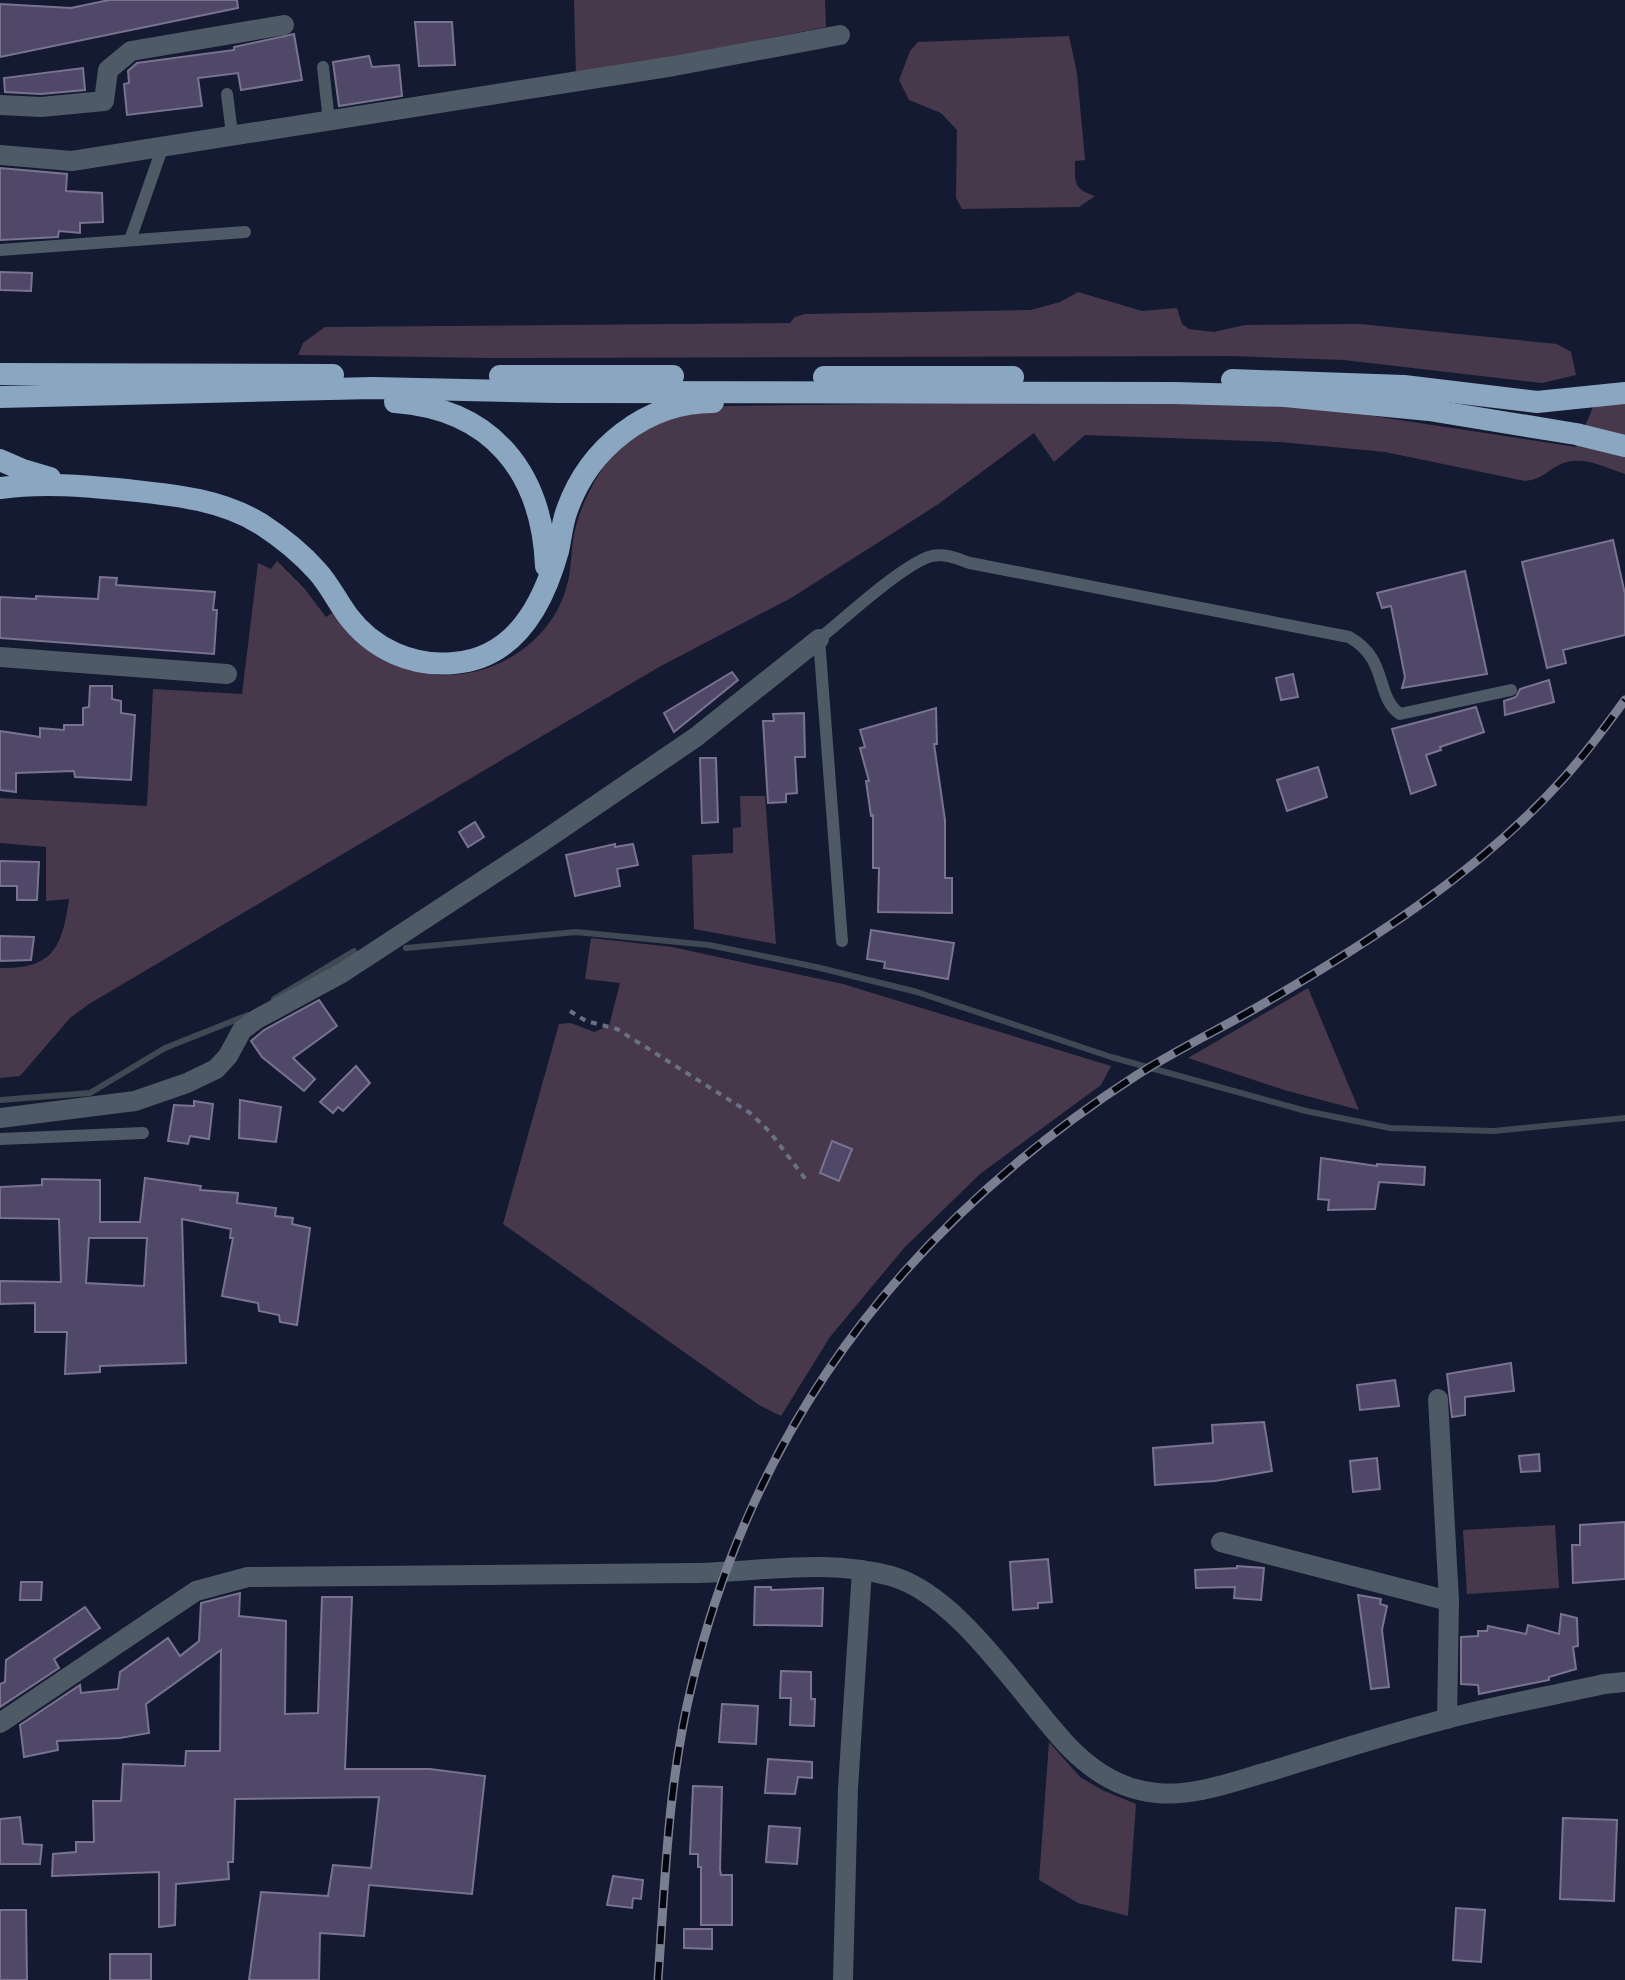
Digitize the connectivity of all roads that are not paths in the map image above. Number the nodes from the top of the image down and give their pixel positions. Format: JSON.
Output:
{"nodes":[{"id":1,"x":284,"y":25,"type":"dead end"},
{"id":2,"x":840,"y":35,"type":"dead end"},
{"id":3,"x":323,"y":67,"type":"dead end"},
{"id":4,"x":227,"y":94,"type":"dead end"},
{"id":5,"x":0,"y":105,"type":"edge"},
{"id":6,"x":329,"y":121,"type":"junction"},
{"id":7,"x":232,"y":134,"type":"junction"},
{"id":8,"x":163,"y":146,"type":"junction"},
{"id":9,"x":0,"y":155,"type":"edge"},
{"id":10,"x":245,"y":232,"type":"dead end"},
{"id":11,"x":130,"y":240,"type":"junction"},
{"id":12,"x":0,"y":250,"type":"edge"},
{"id":13,"x":0,"y":374,"type":"edge"},
{"id":14,"x":290,"y":389,"type":"junction"},
{"id":15,"x":898,"y":392,"type":"junction"},
{"id":16,"x":1625,"y":393,"type":"edge"},
{"id":17,"x":0,"y":397,"type":"edge"},
{"id":18,"x":1625,"y":446,"type":"edge"},
{"id":19,"x":2,"y":459,"type":"edge"},
{"id":20,"x":78,"y":485,"type":"junction"},
{"id":21,"x":0,"y":488,"type":"edge"},
{"id":22,"x":547,"y":583,"type":"junction"},
{"id":23,"x":819,"y":639,"type":"junction"},
{"id":24,"x":0,"y":657,"type":"edge"},
{"id":25,"x":227,"y":674,"type":"dead end"},
{"id":26,"x":1511,"y":690,"type":"dead end"},
{"id":27,"x":842,"y":941,"type":"dead end"},
{"id":28,"x":0,"y":1118,"type":"edge"},
{"id":29,"x":143,"y":1133,"type":"dead end"},
{"id":30,"x":0,"y":1139,"type":"edge"},
{"id":31,"x":1438,"y":1399,"type":"dead end"},
{"id":32,"x":1221,"y":1542,"type":"dead end"},
{"id":33,"x":862,"y":1570,"type":"junction"},
{"id":34,"x":1449,"y":1601,"type":"junction"},
{"id":35,"x":1625,"y":1682,"type":"edge"},
{"id":36,"x":1447,"y":1719,"type":"junction"},
{"id":37,"x":0,"y":1723,"type":"edge"},
{"id":38,"x":843,"y":1980,"type":"edge"}],
"edges":[{"from":1,"to":5,"type":"street"},
{"from":2,"to":6,"type":"street"},
{"from":3,"to":6,"type":"lane"},
{"from":4,"to":7,"type":"lane"},
{"from":6,"to":7,"type":"street"},
{"from":7,"to":8,"type":"street"},
{"from":8,"to":9,"type":"street"},
{"from":8,"to":11,"type":"lane"},
{"from":10,"to":11,"type":"lane"},
{"from":11,"to":12,"type":"lane"},
{"from":13,"to":14,"type":"highway"},
{"from":14,"to":15,"type":"highway"},
{"from":14,"to":16,"type":"highway"},
{"from":14,"to":17,"type":"highway"},
{"from":14,"to":22,"type":"highway"},
{"from":15,"to":18,"type":"highway"},
{"from":15,"to":22,"type":"highway"},
{"from":19,"to":20,"type":"highway"},
{"from":20,"to":21,"type":"highway"},
{"from":20,"to":22,"type":"highway"},
{"from":23,"to":26,"type":"lane"},
{"from":23,"to":27,"type":"lane"},
{"from":23,"to":28,"type":"street"},
{"from":24,"to":25,"type":"street"},
{"from":29,"to":30,"type":"lane"},
{"from":31,"to":34,"type":"street"},
{"from":32,"to":34,"type":"street"},
{"from":33,"to":36,"type":"street"},
{"from":33,"to":37,"type":"street"},
{"from":33,"to":38,"type":"street"},
{"from":34,"to":36,"type":"street"},
{"from":35,"to":36,"type":"street"}]}
